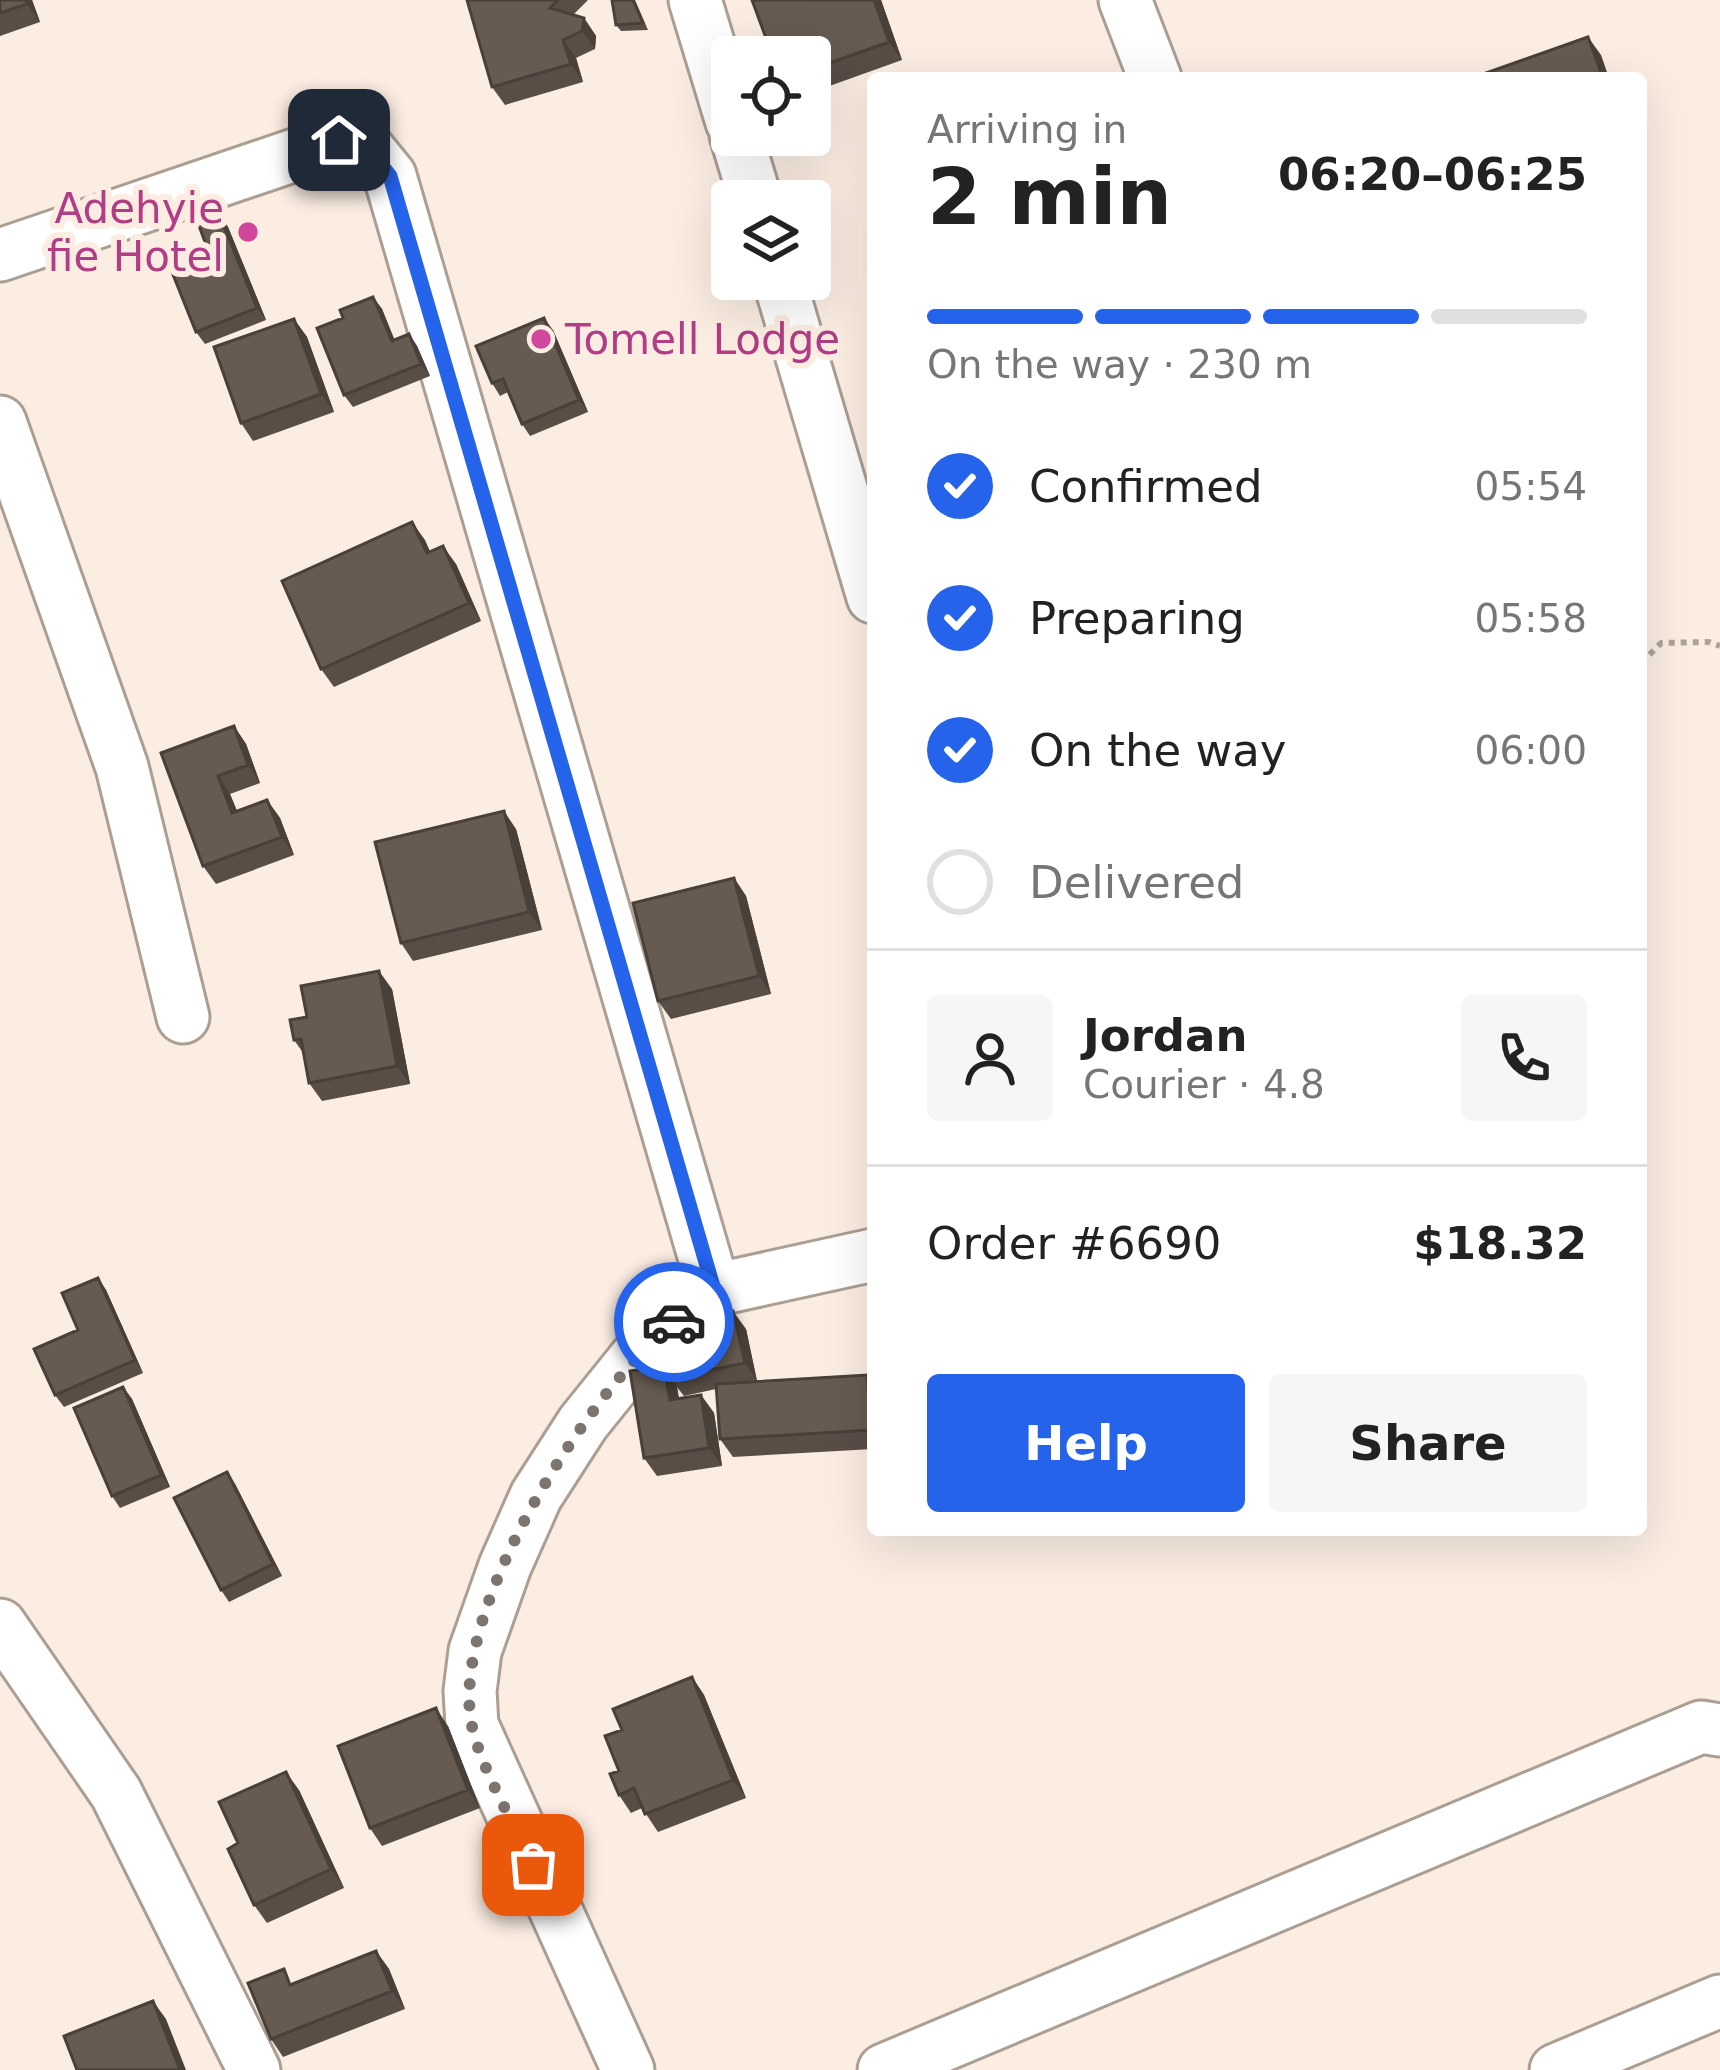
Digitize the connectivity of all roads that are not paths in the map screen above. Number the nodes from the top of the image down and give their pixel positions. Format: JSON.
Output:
{"nodes":[{"id":1,"x":695,"y":0,"type":"edge"},
{"id":2,"x":1125,"y":0,"type":"edge"},
{"id":3,"x":711,"y":53,"type":"edge"},
{"id":4,"x":1153,"y":72,"type":"edge"},
{"id":5,"x":0,"y":255,"type":"edge"},
{"id":6,"x":785,"y":300,"type":"edge"},
{"id":7,"x":0,"y":422,"type":"edge"},
{"id":8,"x":867,"y":577,"type":"edge"},
{"id":9,"x":183,"y":1017,"type":"dead end"},
{"id":10,"x":867,"y":1256,"type":"edge"},
{"id":11,"x":714,"y":1290,"type":"junction"},
{"id":12,"x":0,"y":1625,"type":"edge"},
{"id":13,"x":1720,"y":1730,"type":"edge"},
{"id":14,"x":1720,"y":2001,"type":"edge"},
{"id":15,"x":254,"y":2070,"type":"edge"},
{"id":16,"x":628,"y":2070,"type":"edge"},
{"id":17,"x":884,"y":2070,"type":"edge"},
{"id":18,"x":1556,"y":2070,"type":"edge"}],
"edges":[{"from":1,"to":3,"type":"street"},
{"from":2,"to":4,"type":"street"},
{"from":5,"to":11,"type":"street"},
{"from":6,"to":8,"type":"street"},
{"from":7,"to":9,"type":"street"},
{"from":10,"to":11,"type":"street"},
{"from":11,"to":16,"type":"street"},
{"from":12,"to":15,"type":"street"},
{"from":13,"to":17,"type":"street"},
{"from":14,"to":18,"type":"street"}]}
